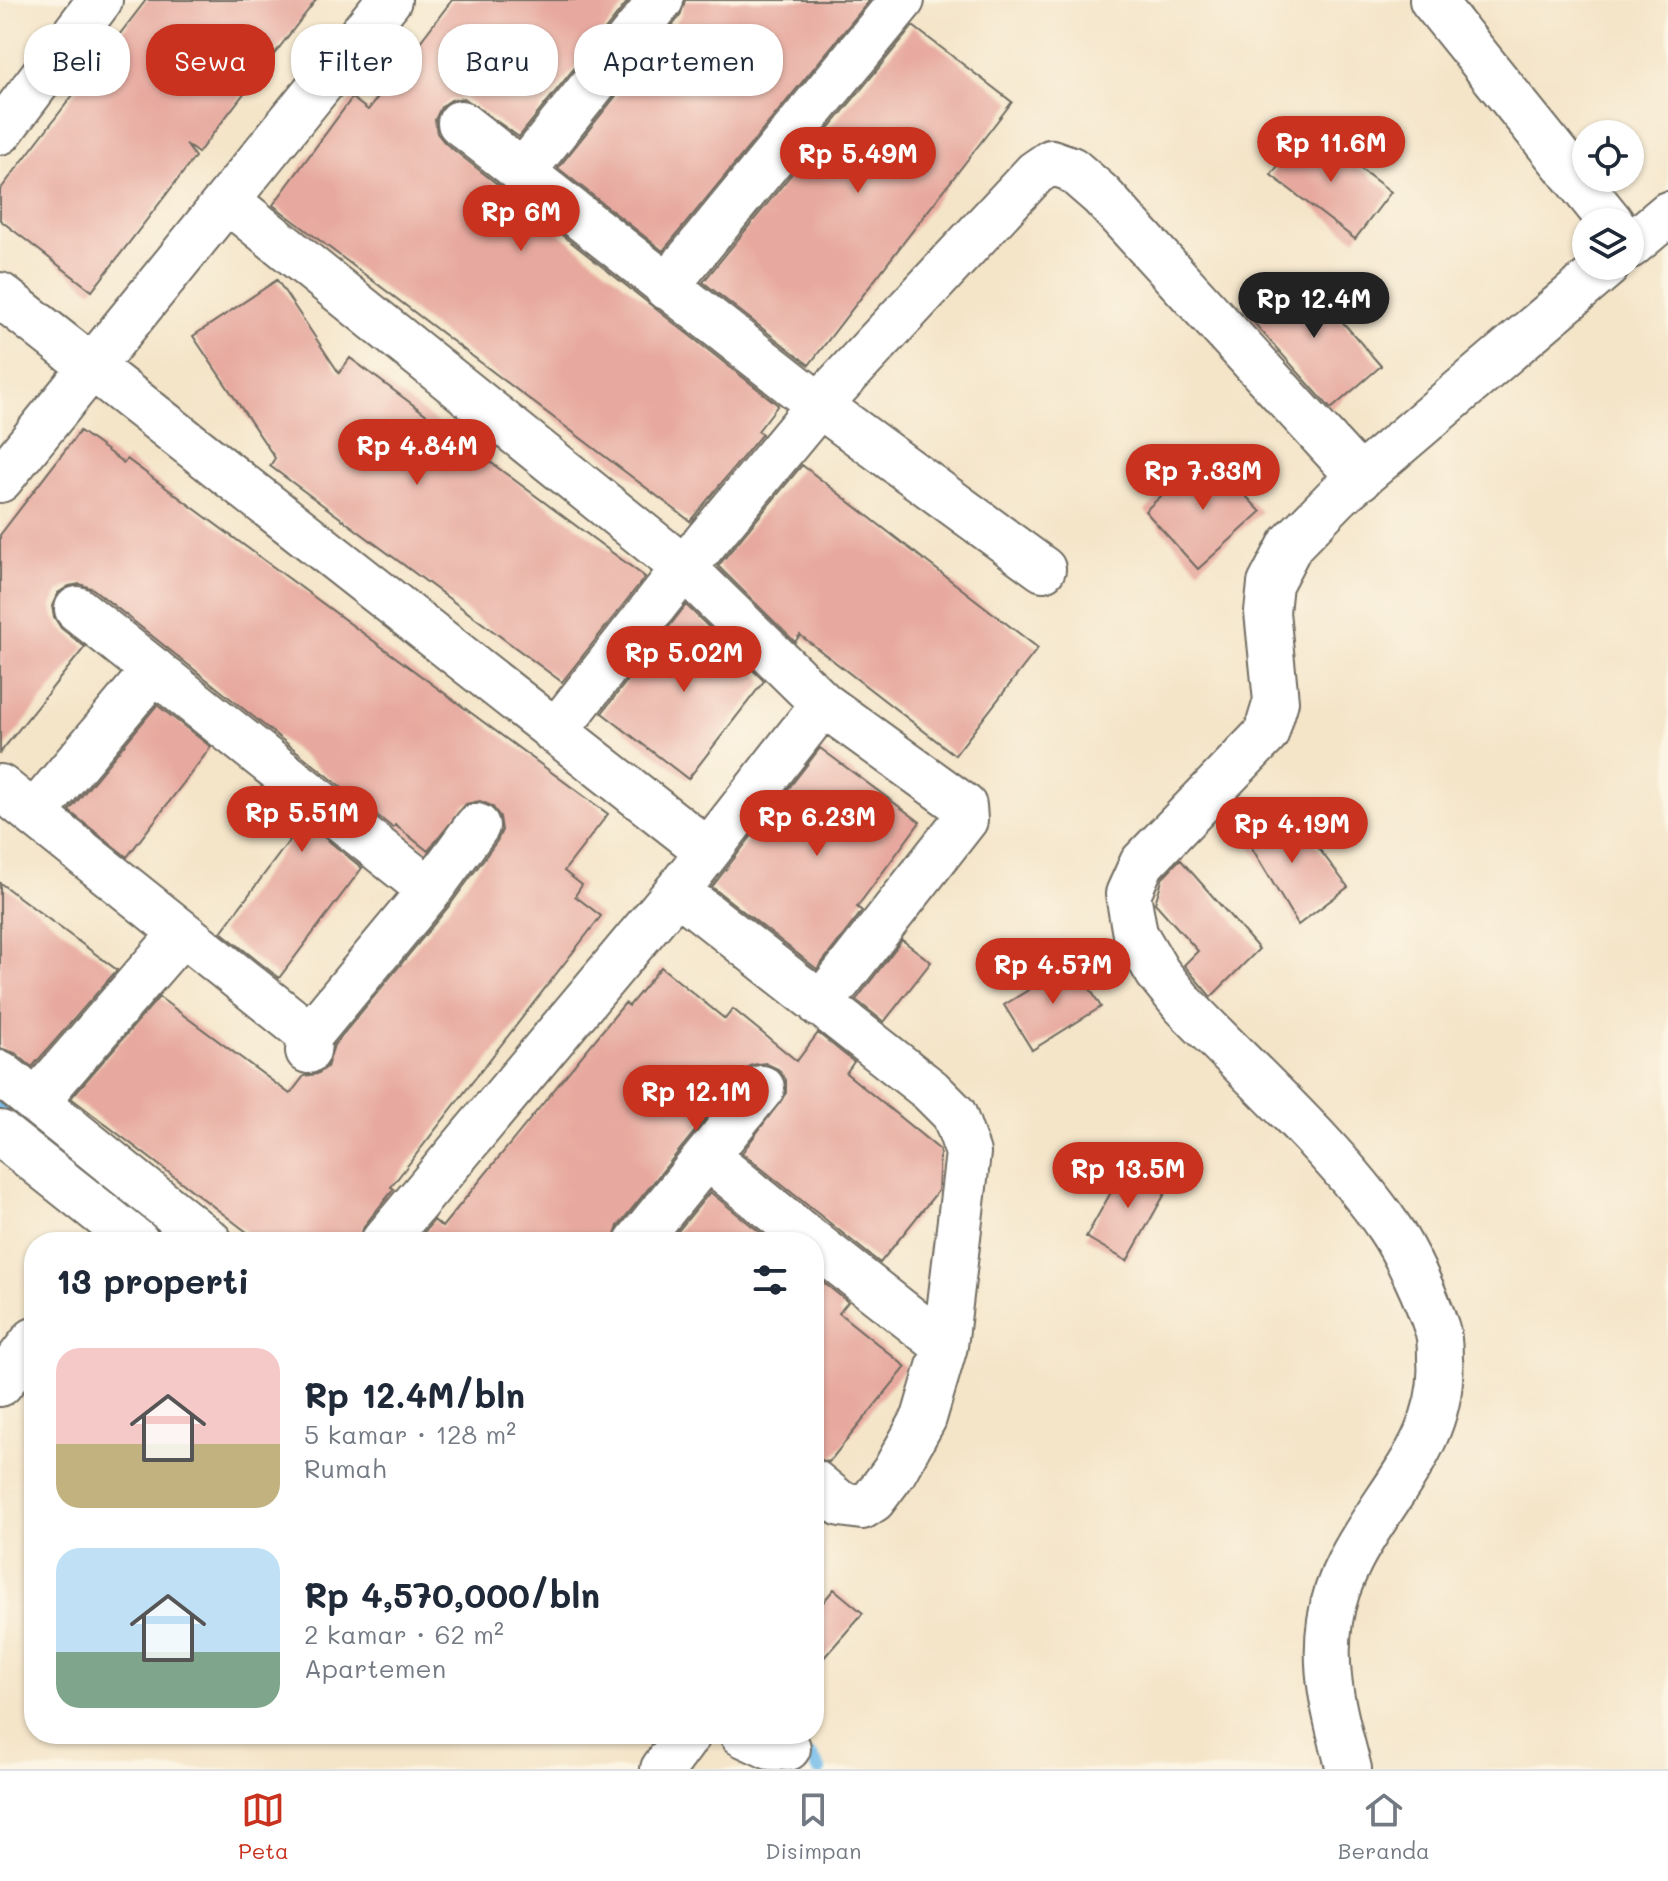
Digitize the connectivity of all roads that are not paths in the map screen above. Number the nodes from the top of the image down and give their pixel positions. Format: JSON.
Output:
{"nodes":[{"id":1,"x":100,"y":0,"type":"edge"},
{"id":2,"x":389,"y":0,"type":"edge"},
{"id":3,"x":661,"y":0,"type":"edge"},
{"id":4,"x":902,"y":0,"type":"edge"},
{"id":5,"x":1432,"y":0,"type":"edge"},
{"id":6,"x":460,"y":123,"type":"dead end"},
{"id":7,"x":0,"y":132,"type":"edge"},
{"id":8,"x":522,"y":173,"type":"junction"},
{"id":9,"x":228,"y":201,"type":"junction"},
{"id":10,"x":1600,"y":208,"type":"edge"},
{"id":11,"x":1668,"y":214,"type":"edge"},
{"id":12,"x":1644,"y":234,"type":"edge"},
{"id":13,"x":1591,"y":280,"type":"edge"},
{"id":14,"x":666,"y":287,"type":"junction"},
{"id":15,"x":0,"y":295,"type":"edge"},
{"id":16,"x":93,"y":368,"type":"junction"},
{"id":17,"x":819,"y":405,"type":"junction"},
{"id":18,"x":1360,"y":478,"type":"junction"},
{"id":19,"x":0,"y":480,"type":"edge"},
{"id":20,"x":684,"y":568,"type":"junction"},
{"id":21,"x":1043,"y":569,"type":"dead end"},
{"id":22,"x":77,"y":609,"type":"dead end"},
{"id":23,"x":154,"y":670,"type":"junction"},
{"id":24,"x":823,"y":704,"type":"junction"},
{"id":25,"x":555,"y":732,"type":"junction"},
{"id":26,"x":0,"y":787,"type":"edge"},
{"id":27,"x":34,"y":814,"type":"junction"},
{"id":28,"x":477,"y":826,"type":"dead end"},
{"id":29,"x":708,"y":851,"type":"junction"},
{"id":30,"x":430,"y":890,"type":"junction"},
{"id":31,"x":677,"y":891,"type":"junction"},
{"id":32,"x":182,"y":933,"type":"junction"},
{"id":33,"x":820,"y":1005,"type":"junction"},
{"id":34,"x":0,"y":1073,"type":"edge"},
{"id":35,"x":762,"y":1088,"type":"dead end"},
{"id":36,"x":36,"y":1101,"type":"junction"},
{"id":37,"x":0,"y":1133,"type":"edge"},
{"id":38,"x":707,"y":1157,"type":"junction"},
{"id":39,"x":116,"y":1232,"type":"edge"},
{"id":40,"x":198,"y":1232,"type":"edge"},
{"id":41,"x":391,"y":1232,"type":"edge"},
{"id":42,"x":645,"y":1232,"type":"edge"},
{"id":43,"x":799,"y":1232,"type":"edge"},
{"id":44,"x":824,"y":1252,"type":"edge"},
{"id":45,"x":945,"y":1346,"type":"junction"},
{"id":46,"x":24,"y":1353,"type":"edge"},
{"id":47,"x":0,"y":1384,"type":"edge"},
{"id":48,"x":824,"y":1489,"type":"edge"},
{"id":49,"x":682,"y":1744,"type":"edge"},
{"id":50,"x":764,"y":1744,"type":"edge"},
{"id":51,"x":790,"y":1750,"type":"edge"},
{"id":52,"x":663,"y":1769,"type":"edge"},
{"id":53,"x":1349,"y":1769,"type":"edge"}],
"edges":[{"from":1,"to":7,"type":"street"},
{"from":2,"to":9,"type":"street"},
{"from":3,"to":8,"type":"street"},
{"from":4,"to":14,"type":"street"},
{"from":5,"to":10,"type":"street"},
{"from":6,"to":8,"type":"street"},
{"from":8,"to":14,"type":"street"},
{"from":9,"to":16,"type":"street"},
{"from":9,"to":20,"type":"street"},
{"from":11,"to":12,"type":"street"},
{"from":13,"to":18,"type":"street"},
{"from":14,"to":17,"type":"street"},
{"from":15,"to":16,"type":"street"},
{"from":16,"to":19,"type":"street"},
{"from":16,"to":25,"type":"street"},
{"from":17,"to":18,"type":"street"},
{"from":17,"to":20,"type":"street"},
{"from":17,"to":21,"type":"street"},
{"from":18,"to":53,"type":"street"},
{"from":20,"to":24,"type":"street"},
{"from":20,"to":25,"type":"street"},
{"from":22,"to":23,"type":"street"},
{"from":23,"to":27,"type":"street"},
{"from":23,"to":30,"type":"street"},
{"from":24,"to":29,"type":"street"},
{"from":24,"to":33,"type":"street"},
{"from":25,"to":29,"type":"street"},
{"from":26,"to":27,"type":"street"},
{"from":27,"to":32,"type":"street"},
{"from":28,"to":30,"type":"street"},
{"from":29,"to":31,"type":"street"},
{"from":30,"to":32,"type":"street"},
{"from":31,"to":33,"type":"street"},
{"from":31,"to":41,"type":"street"},
{"from":32,"to":36,"type":"street"},
{"from":33,"to":45,"type":"street"},
{"from":34,"to":36,"type":"street"},
{"from":35,"to":38,"type":"street"},
{"from":36,"to":40,"type":"street"},
{"from":37,"to":39,"type":"street"},
{"from":38,"to":42,"type":"street"},
{"from":38,"to":43,"type":"street"},
{"from":44,"to":45,"type":"street"},
{"from":45,"to":48,"type":"street"},
{"from":46,"to":47,"type":"street"},
{"from":49,"to":52,"type":"street"},
{"from":50,"to":51,"type":"street"}]}
